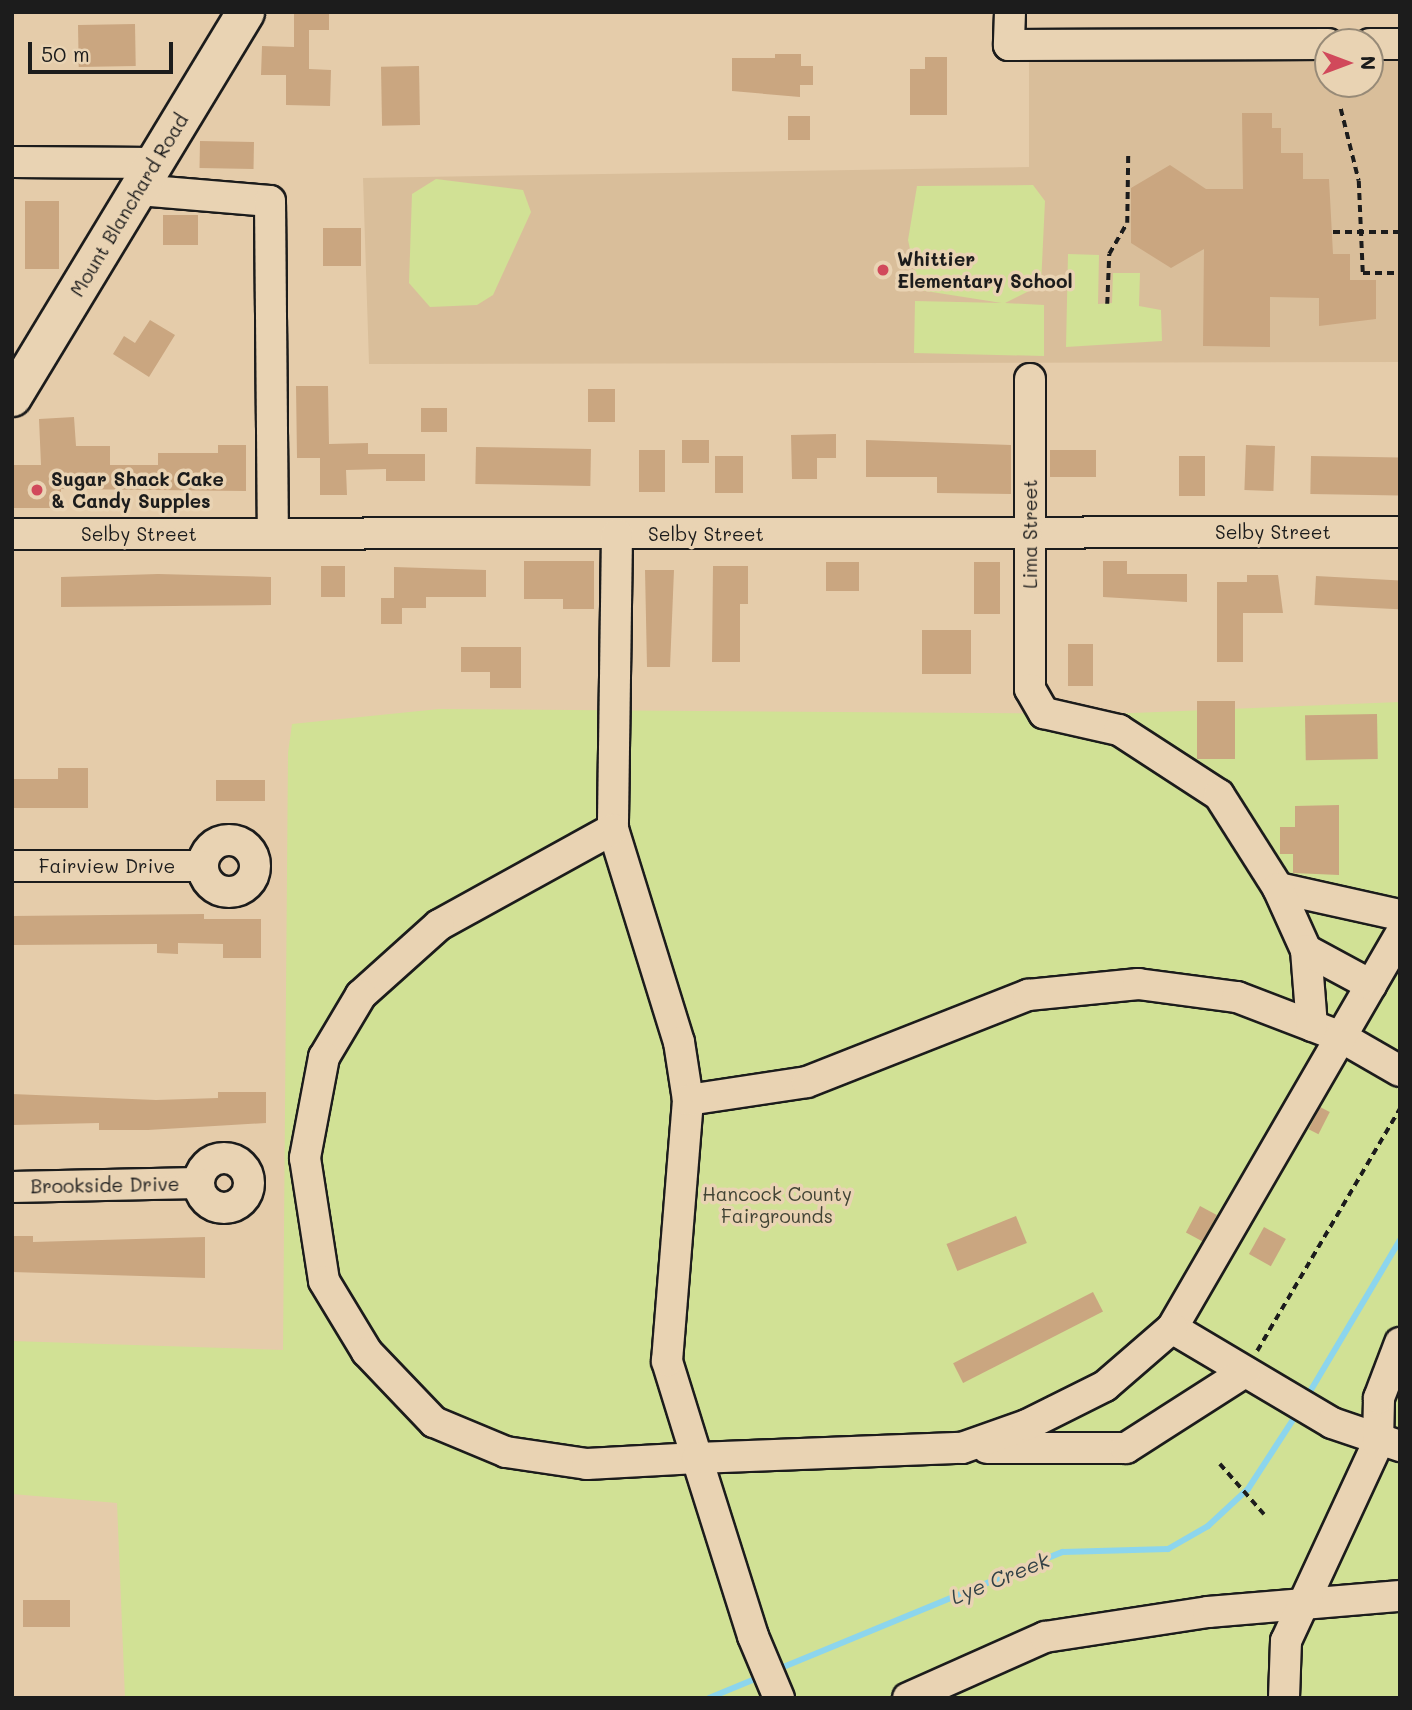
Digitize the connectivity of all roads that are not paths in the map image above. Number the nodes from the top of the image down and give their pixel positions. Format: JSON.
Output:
{"nodes":[{"id":1,"x":245,"y":12,"type":"edge"},
{"id":2,"x":1010,"y":12,"type":"edge"},
{"id":3,"x":1314,"y":44,"type":"edge"},
{"id":4,"x":12,"y":162,"type":"edge"},
{"id":5,"x":146,"y":176,"type":"junction"},
{"id":6,"x":1030,"y":379,"type":"dead end"},
{"id":7,"x":12,"y":397,"type":"edge"},
{"id":8,"x":1400,"y":532,"type":"edge"},
{"id":9,"x":273,"y":533,"type":"junction"},
{"id":10,"x":1031,"y":533,"type":"junction"},
{"id":11,"x":12,"y":534,"type":"edge"},
{"id":12,"x":617,"y":534,"type":"junction"},
{"id":13,"x":613,"y":828,"type":"junction"},
{"id":14,"x":12,"y":866,"type":"edge"},
{"id":15,"x":202,"y":866,"type":"dead end"},
{"id":16,"x":1278,"y":888,"type":"junction"},
{"id":17,"x":1400,"y":915,"type":"edge"},
{"id":18,"x":1400,"y":935,"type":"edge"},
{"id":19,"x":1306,"y":950,"type":"junction"},
{"id":20,"x":1371,"y":985,"type":"junction"},
{"id":21,"x":1312,"y":1026,"type":"junction"},
{"id":22,"x":1341,"y":1037,"type":"junction"},
{"id":23,"x":1400,"y":1071,"type":"edge"},
{"id":24,"x":688,"y":1100,"type":"junction"},
{"id":25,"x":198,"y":1183,"type":"dead end"},
{"id":26,"x":12,"y":1187,"type":"edge"},
{"id":27,"x":1172,"y":1328,"type":"junction"},
{"id":28,"x":1400,"y":1343,"type":"edge"},
{"id":29,"x":1256,"y":1378,"type":"junction"},
{"id":30,"x":1389,"y":1444,"type":"edge"},
{"id":31,"x":962,"y":1448,"type":"junction"},
{"id":32,"x":697,"y":1458,"type":"junction"},
{"id":33,"x":1400,"y":1596,"type":"edge"},
{"id":34,"x":1303,"y":1603,"type":"junction"},
{"id":35,"x":779,"y":1698,"type":"edge"},
{"id":36,"x":908,"y":1698,"type":"edge"},
{"id":37,"x":1284,"y":1698,"type":"edge"}],
"edges":[{"from":1,"to":5,"type":"main road","name":"Mount Blanchard Road"},
{"from":2,"to":3,"type":"street"},
{"from":4,"to":5,"type":"street"},
{"from":5,"to":7,"type":"main road","name":"Mount Blanchard Road"},
{"from":5,"to":9,"type":"street"},
{"from":6,"to":10,"type":"street","name":"Lima Street"},
{"from":8,"to":10,"type":"street","name":"Selby Street"},
{"from":9,"to":11,"type":"street","name":"Selby Street"},
{"from":9,"to":12,"type":"street","name":"Selby Street"},
{"from":10,"to":12,"type":"street","name":"Selby Street"},
{"from":10,"to":16,"type":"street","name":"Lima Street"},
{"from":12,"to":13,"type":"street"},
{"from":13,"to":24,"type":"street"},
{"from":13,"to":32,"type":"street"},
{"from":14,"to":15,"type":"street","name":"Fairview Drive"},
{"from":16,"to":17,"type":"street"},
{"from":16,"to":19,"type":"street"},
{"from":18,"to":20,"type":"street"},
{"from":19,"to":20,"type":"street"},
{"from":19,"to":21,"type":"street"},
{"from":20,"to":22,"type":"street"},
{"from":21,"to":22,"type":"street"},
{"from":21,"to":24,"type":"street"},
{"from":22,"to":23,"type":"street"},
{"from":22,"to":27,"type":"street"},
{"from":24,"to":32,"type":"street"},
{"from":25,"to":26,"type":"street","name":"Brookside Drive"},
{"from":27,"to":29,"type":"street"},
{"from":27,"to":31,"type":"street"},
{"from":28,"to":30,"type":"street"},
{"from":29,"to":30,"type":"street"},
{"from":29,"to":31,"type":"street"},
{"from":30,"to":34,"type":"street"},
{"from":31,"to":32,"type":"street"},
{"from":32,"to":35,"type":"street"},
{"from":33,"to":34,"type":"street"},
{"from":34,"to":36,"type":"street"},
{"from":34,"to":37,"type":"street"}]}
